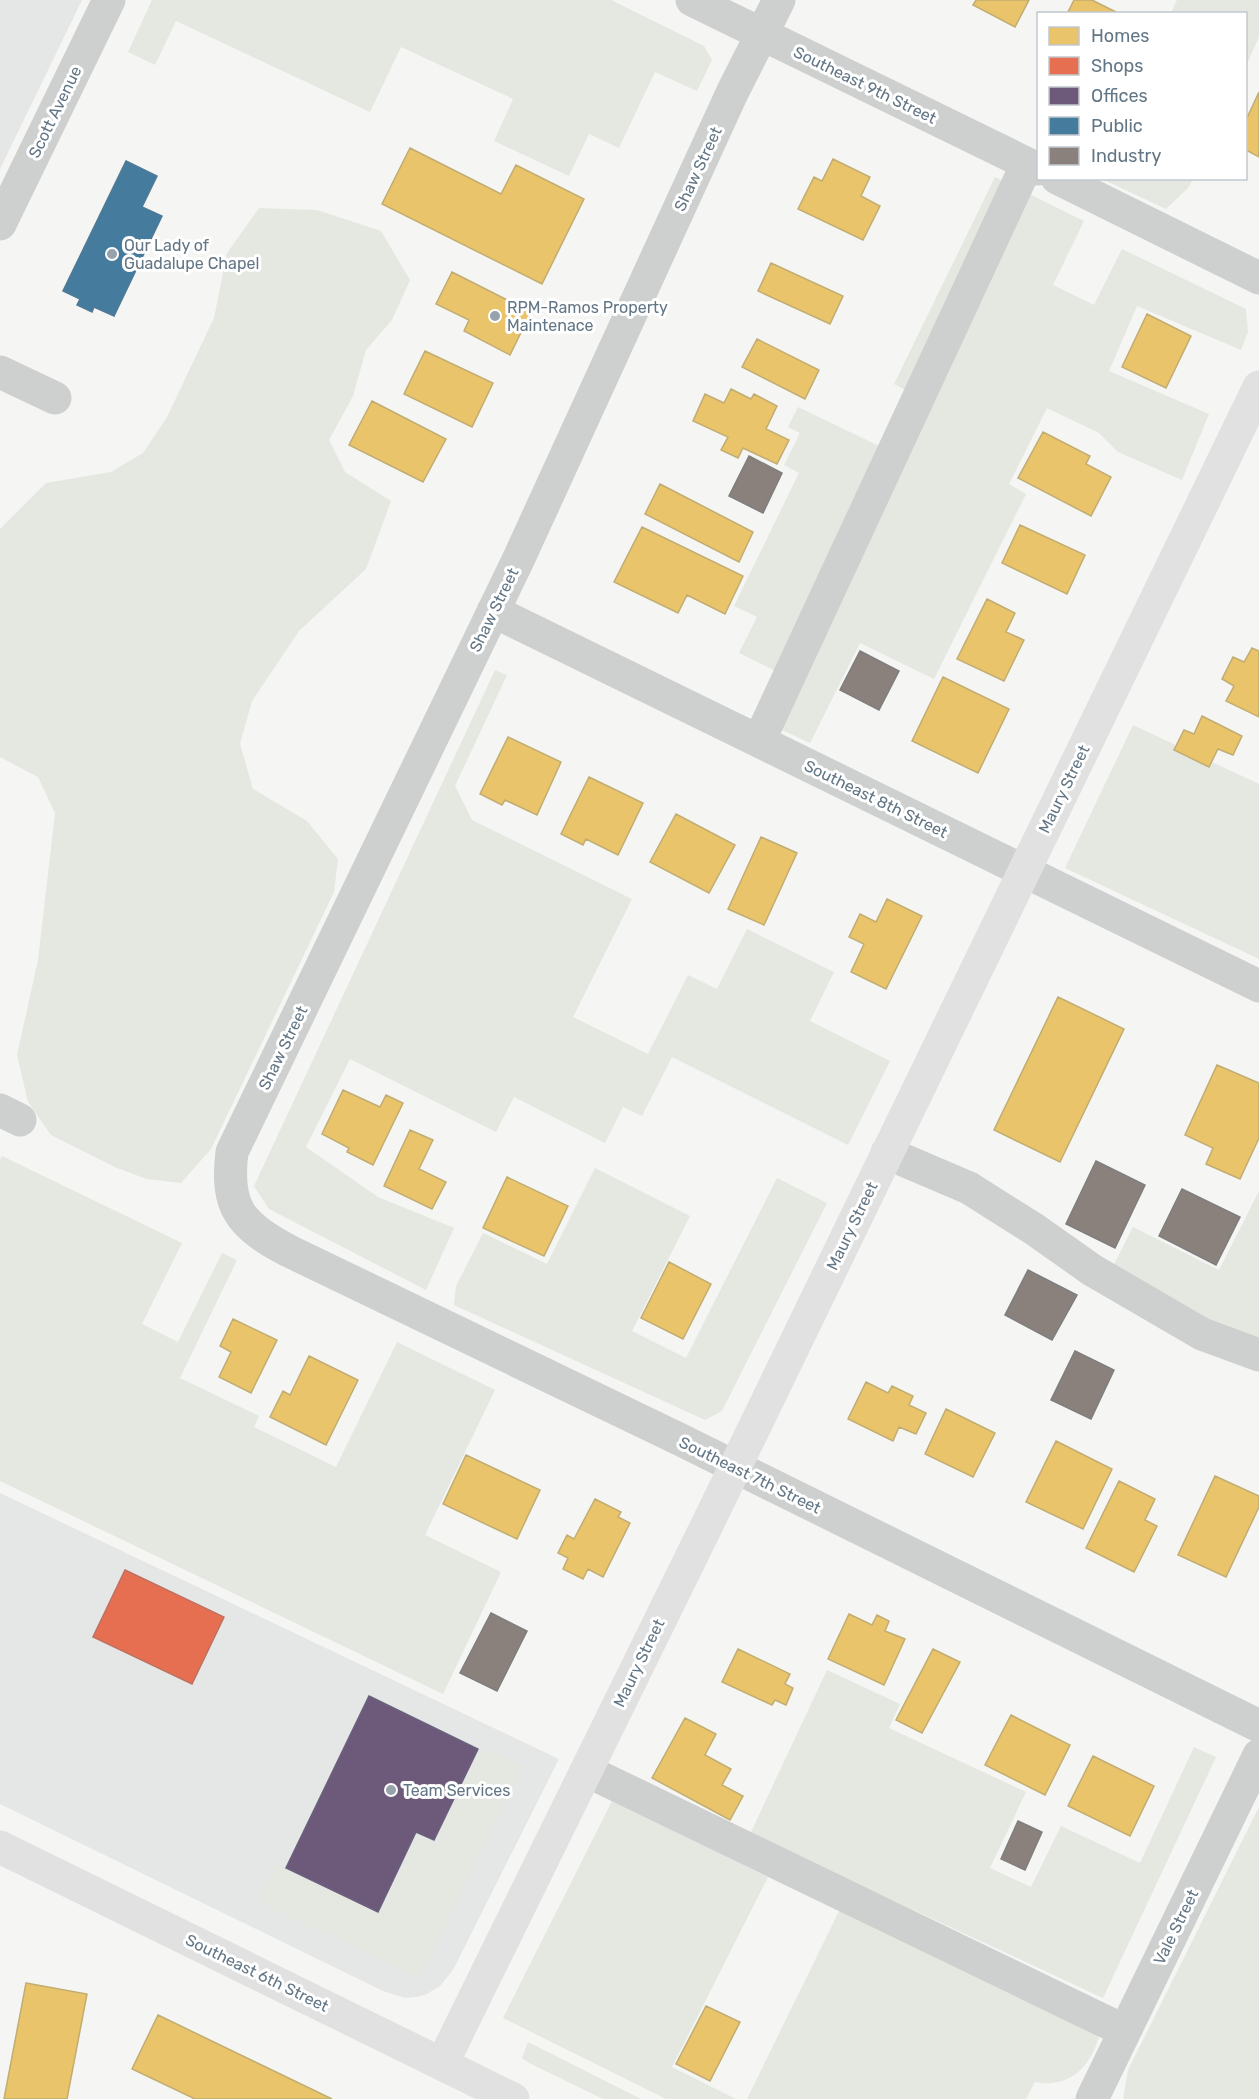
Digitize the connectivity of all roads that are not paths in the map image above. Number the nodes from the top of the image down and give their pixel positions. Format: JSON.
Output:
{"nodes":[{"id":1,"x":109,"y":0,"type":"edge"},
{"id":2,"x":692,"y":0,"type":"edge"},
{"id":3,"x":779,"y":0,"type":"edge"},
{"id":4,"x":762,"y":34,"type":"junction"},
{"id":5,"x":1033,"y":167,"type":"edge"},
{"id":6,"x":1061,"y":180,"type":"edge"},
{"id":7,"x":0,"y":224,"type":"edge"},
{"id":8,"x":1259,"y":278,"type":"edge"},
{"id":9,"x":0,"y":372,"type":"edge"},
{"id":10,"x":1259,"y":387,"type":"edge"},
{"id":11,"x":55,"y":398,"type":"dead end"},
{"id":12,"x":493,"y":611,"type":"junction"},
{"id":13,"x":759,"y":741,"type":"junction"},
{"id":14,"x":1024,"y":871,"type":"junction"},
{"id":15,"x":1259,"y":986,"type":"edge"},
{"id":16,"x":887,"y":1153,"type":"junction"},
{"id":17,"x":244,"y":1220,"type":"joint"},
{"id":18,"x":1259,"y":1355,"type":"edge"},
{"id":19,"x":735,"y":1467,"type":"junction"},
{"id":20,"x":1259,"y":1726,"type":"edge"},
{"id":21,"x":1259,"y":1755,"type":"edge"},
{"id":22,"x":587,"y":1772,"type":"junction"},
{"id":23,"x":0,"y":1847,"type":"edge"},
{"id":24,"x":1125,"y":2031,"type":"junction"},
{"id":25,"x":442,"y":2064,"type":"junction"},
{"id":26,"x":513,"y":2099,"type":"edge"},
{"id":27,"x":1092,"y":2099,"type":"edge"}],
"edges":[{"from":1,"to":7,"type":"street","name":"Scott Avenue"},
{"from":2,"to":4,"type":"street","name":"Southeast 9th Street"},
{"from":3,"to":4,"type":"street","name":"Shaw Street"},
{"from":4,"to":5,"type":"street","name":"Southeast 9th Street"},
{"from":4,"to":12,"type":"street","name":"Shaw Street"},
{"from":5,"to":13,"type":"street"},
{"from":6,"to":8,"type":"street"},
{"from":9,"to":11,"type":"street"},
{"from":10,"to":14,"type":"main road","name":"Maury Street"},
{"from":12,"to":13,"type":"street","name":"Southeast 8th Street"},
{"from":12,"to":17,"type":"street","name":"Shaw Street"},
{"from":13,"to":14,"type":"street","name":"Southeast 8th Street"},
{"from":14,"to":15,"type":"street","name":"Southeast 8th Street"},
{"from":14,"to":16,"type":"main road","name":"Maury Street"},
{"from":16,"to":18,"type":"street"},
{"from":16,"to":19,"type":"main road","name":"Maury Street"},
{"from":17,"to":19,"type":"street","name":"Southeast 7th Street"},
{"from":19,"to":20,"type":"street","name":"Southeast 7th Street"},
{"from":19,"to":22,"type":"main road","name":"Maury Street"},
{"from":21,"to":24,"type":"street","name":"Vale Street"},
{"from":22,"to":24,"type":"street"},
{"from":22,"to":25,"type":"main road","name":"Maury Street"},
{"from":23,"to":25,"type":"main road","name":"Southeast 6th Street"},
{"from":24,"to":27,"type":"street","name":"Vale Street"},
{"from":25,"to":26,"type":"main road","name":"Southeast 6th Street"}]}
